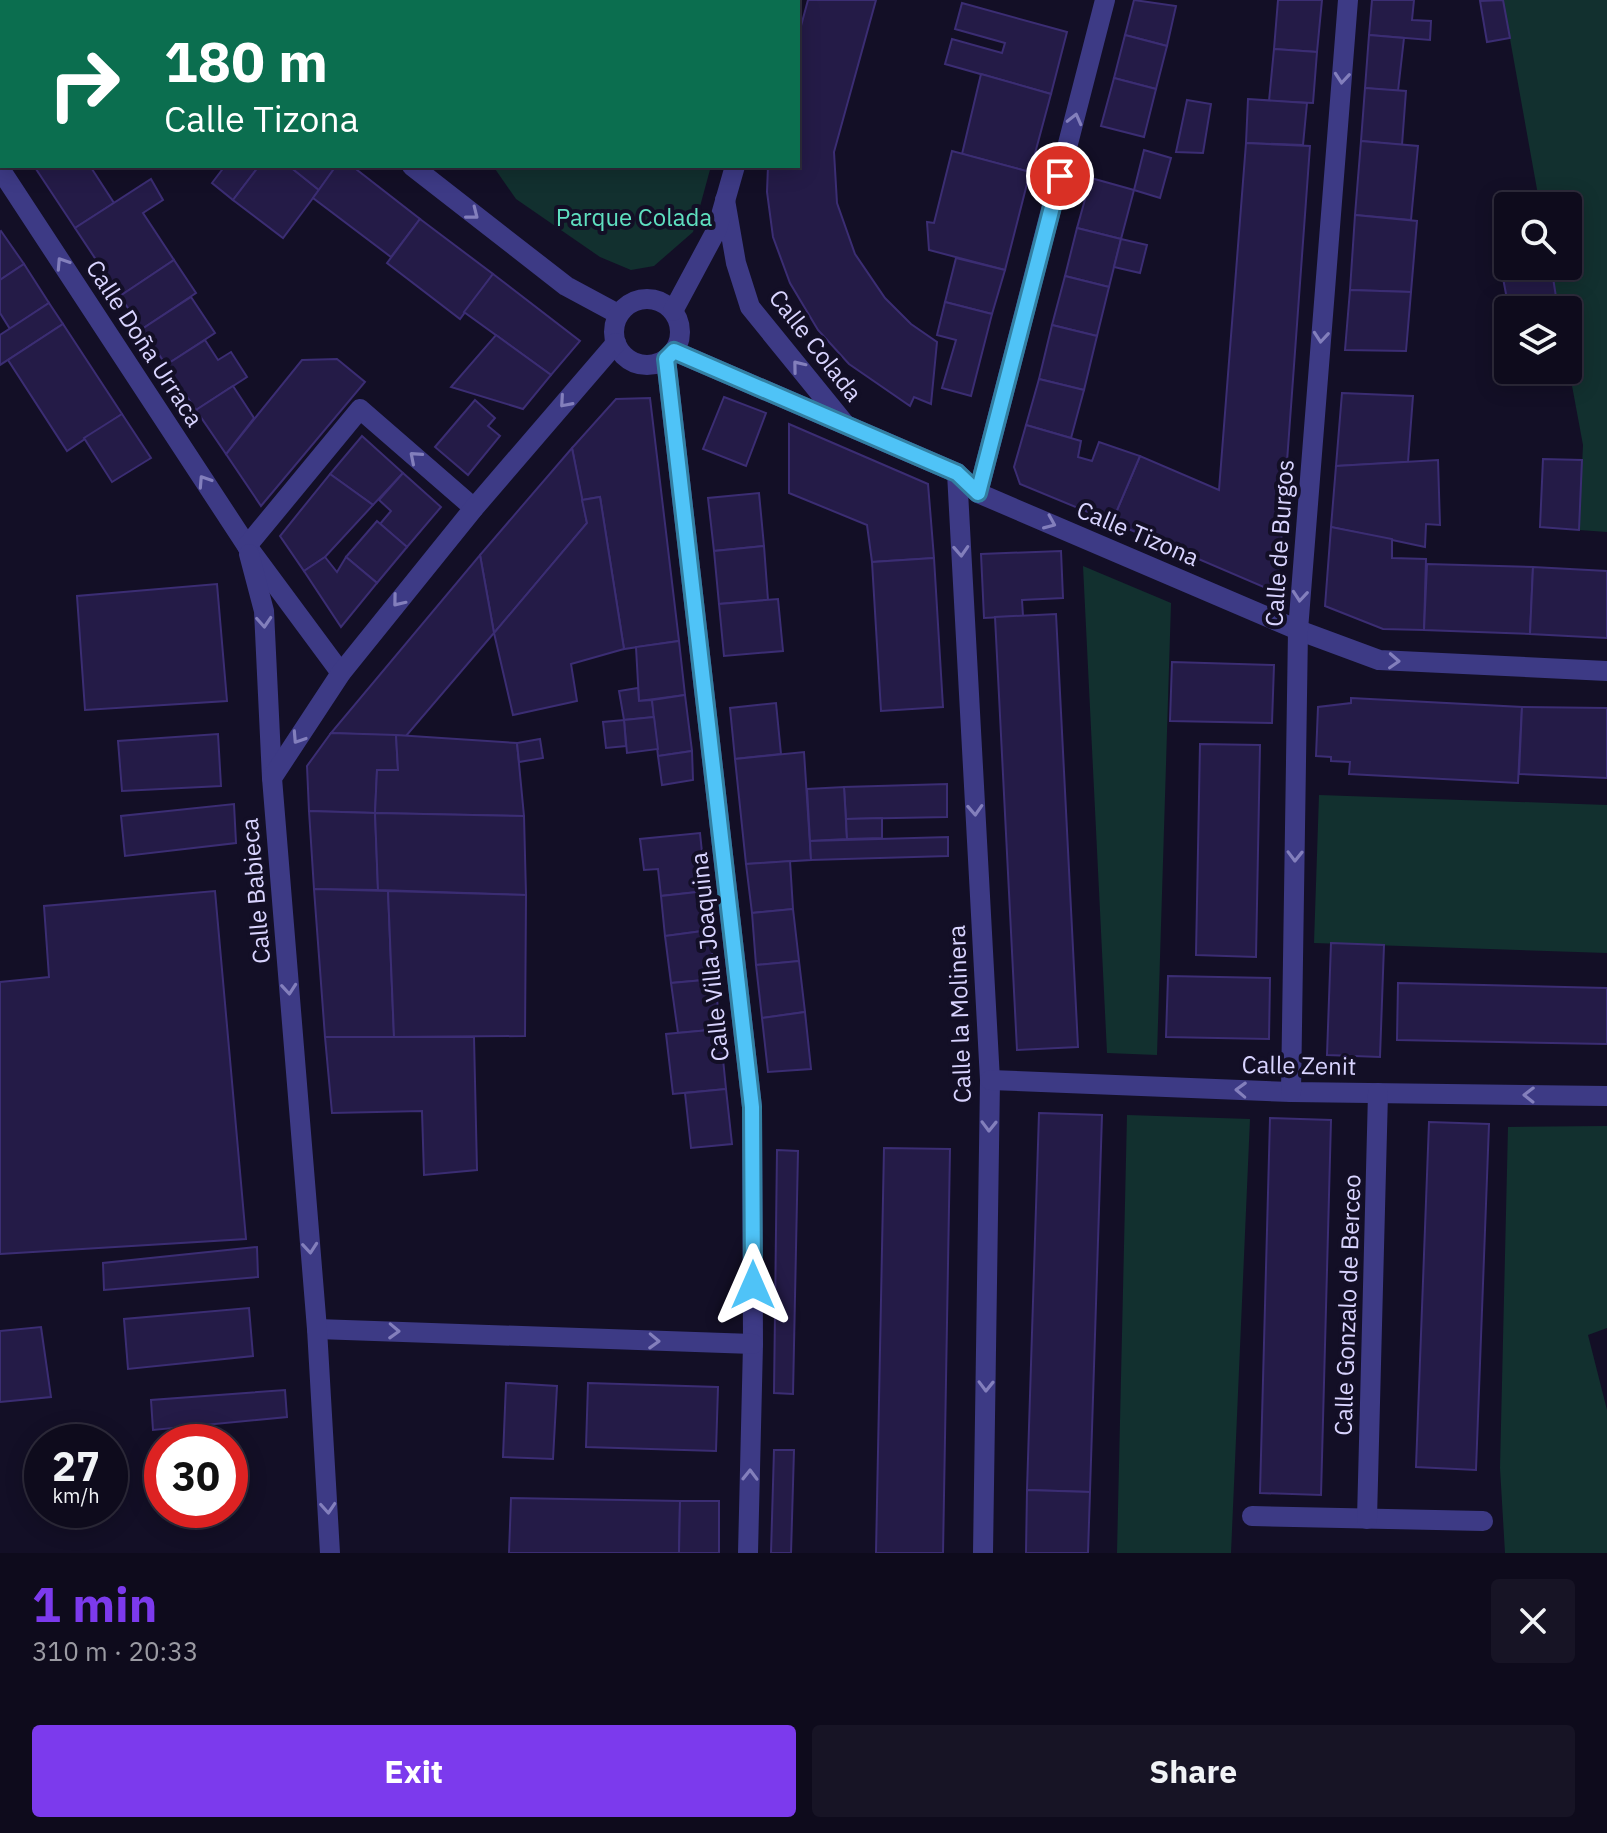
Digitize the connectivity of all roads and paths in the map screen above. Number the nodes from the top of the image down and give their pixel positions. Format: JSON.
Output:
{"nodes":[{"id":1,"x":1105,"y":0,"type":"edge"},
{"id":2,"x":1348,"y":0,"type":"edge"},
{"id":3,"x":734,"y":168,"type":"edge"},
{"id":4,"x":0,"y":169,"type":"edge"},
{"id":5,"x":421,"y":169,"type":"edge"},
{"id":6,"x":725,"y":200,"type":"junction"},
{"id":7,"x":673,"y":311,"type":"junction"},
{"id":8,"x":618,"y":314,"type":"junction"},
{"id":9,"x":616,"y":343,"type":"junction"},
{"id":10,"x":670,"y":355,"type":"junction"},
{"id":11,"x":848,"y":427,"type":"junction"},
{"id":12,"x":957,"y":473,"type":"junction"},
{"id":13,"x":978,"y":493,"type":"junction"},
{"id":14,"x":474,"y":508,"type":"junction"},
{"id":15,"x":247,"y":546,"type":"junction"},
{"id":16,"x":1298,"y":630,"type":"junction"},
{"id":17,"x":1607,"y":671,"type":"edge"},
{"id":18,"x":341,"y":673,"type":"junction"},
{"id":19,"x":272,"y":778,"type":"junction"},
{"id":20,"x":990,"y":1080,"type":"junction"},
{"id":21,"x":1291,"y":1092,"type":"junction"},
{"id":22,"x":1378,"y":1093,"type":"junction"},
{"id":23,"x":1607,"y":1096,"type":"edge"},
{"id":24,"x":317,"y":1329,"type":"junction"},
{"id":25,"x":753,"y":1344,"type":"junction"},
{"id":26,"x":1252,"y":1516,"type":"dead end"},
{"id":27,"x":1367,"y":1519,"type":"junction"},
{"id":28,"x":1483,"y":1521,"type":"dead end"},
{"id":29,"x":330,"y":1553,"type":"edge"},
{"id":30,"x":748,"y":1553,"type":"edge"},
{"id":31,"x":983,"y":1553,"type":"edge"}],
"edges":[{"from":13,"to":1,"type":"street","one_way":true},
{"from":2,"to":16,"type":"street","name":"Calle de Burgos","one_way":true},
{"from":3,"to":6,"type":"street","name":"Calle Colada"},
{"from":15,"to":4,"type":"street","name":"Calle Doña Urraca","one_way":true},
{"from":5,"to":8,"type":"street","one_way":true},
{"from":6,"to":7,"type":"street","name":"Calle Colada"},
{"from":11,"to":6,"type":"street","name":"Calle Colada","one_way":true},
{"from":7,"to":8,"type":"street"},
{"from":7,"to":10,"type":"street"},
{"from":8,"to":9,"type":"street"},
{"from":9,"to":10,"type":"street"},
{"from":9,"to":14,"type":"street","one_way":true},
{"from":10,"to":11,"type":"street","name":"Calle Tizona"},
{"from":10,"to":25,"type":"street","name":"Calle Villa Joaquina"},
{"from":11,"to":12,"type":"street","name":"Calle Tizona"},
{"from":12,"to":13,"type":"street","name":"Calle Tizona"},
{"from":12,"to":20,"type":"street","name":"Calle la Molinera","one_way":true},
{"from":13,"to":16,"type":"street","name":"Calle Tizona","one_way":true},
{"from":14,"to":15,"type":"street","one_way":true},
{"from":14,"to":18,"type":"street","one_way":true},
{"from":15,"to":18,"type":"street","name":"Calle Doña Urraca"},
{"from":15,"to":19,"type":"street","name":"Calle Doña Urraca","one_way":true},
{"from":16,"to":17,"type":"street","name":"Calle Tizona","one_way":true},
{"from":16,"to":21,"type":"street","name":"Calle de Burgos","one_way":true},
{"from":18,"to":19,"type":"street","one_way":true},
{"from":19,"to":24,"type":"street","name":"Calle Babieca","one_way":true},
{"from":21,"to":20,"type":"street","name":"Calle Zenit","one_way":true},
{"from":20,"to":31,"type":"street","name":"Calle la Molinera","one_way":true},
{"from":21,"to":22,"type":"street","name":"Calle Zenit"},
{"from":23,"to":22,"type":"street","name":"Calle Zenit","one_way":true},
{"from":22,"to":27,"type":"street","name":"Calle Gonzalo de Berceo"},
{"from":24,"to":25,"type":"street","one_way":true},
{"from":24,"to":29,"type":"street","name":"Calle Babieca","one_way":true},
{"from":30,"to":25,"type":"street","name":"Calle Villa Joaquina","one_way":true},
{"from":26,"to":27,"type":"street"},
{"from":27,"to":28,"type":"street"}]}
